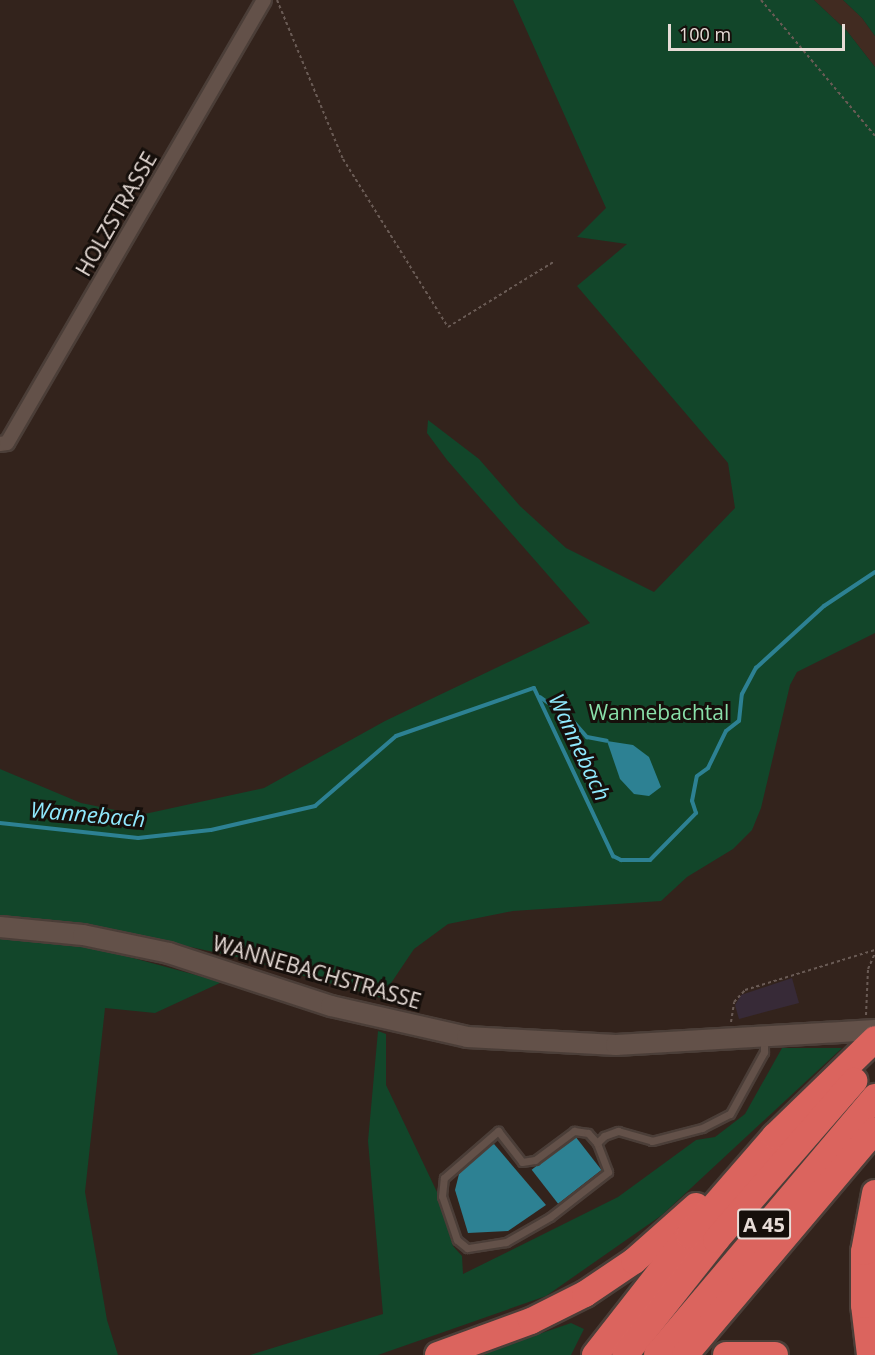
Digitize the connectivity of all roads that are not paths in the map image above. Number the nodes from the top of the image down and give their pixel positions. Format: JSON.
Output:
{"nodes":[{"id":1,"x":264,"y":0,"type":"edge"},
{"id":2,"x":0,"y":444,"type":"edge"},
{"id":3,"x":0,"y":927,"type":"edge"},
{"id":4,"x":764,"y":1037,"type":"junction"},
{"id":5,"x":868,"y":1047,"type":"edge"},
{"id":6,"x":875,"y":1097,"type":"edge"},
{"id":7,"x":875,"y":1130,"type":"edge"},
{"id":8,"x":775,"y":1136,"type":"junction"},
{"id":9,"x":597,"y":1143,"type":"junction"},
{"id":10,"x":875,"y":1193,"type":"edge"},
{"id":11,"x":438,"y":1355,"type":"edge"},
{"id":12,"x":595,"y":1355,"type":"edge"},
{"id":13,"x":624,"y":1355,"type":"edge"},
{"id":14,"x":657,"y":1355,"type":"edge"},
{"id":15,"x":685,"y":1355,"type":"edge"},
{"id":16,"x":726,"y":1355,"type":"edge"},
{"id":17,"x":775,"y":1355,"type":"edge"},
{"id":18,"x":870,"y":1355,"type":"edge"}],
"edges":[{"from":1,"to":2,"type":"street","name":"HOLZSTRASSE"},
{"from":3,"to":4,"type":"main road","name":"WANNEBACHSTRASSE"},
{"from":4,"to":5,"type":"main road","name":"WANNEBACHSTRASSE"},
{"from":4,"to":9,"type":"lane"},
{"from":5,"to":8,"type":"highway"},
{"from":5,"to":13,"type":"highway","number":"A 45"},
{"from":6,"to":14,"type":"highway","number":"A 45"},
{"from":7,"to":15,"type":"highway"},
{"from":8,"to":11,"type":"highway"},
{"from":8,"to":12,"type":"highway"},
{"from":9,"to":9,"type":"lane"},
{"from":10,"to":18,"type":"highway"},
{"from":16,"to":17,"type":"highway"}]}
